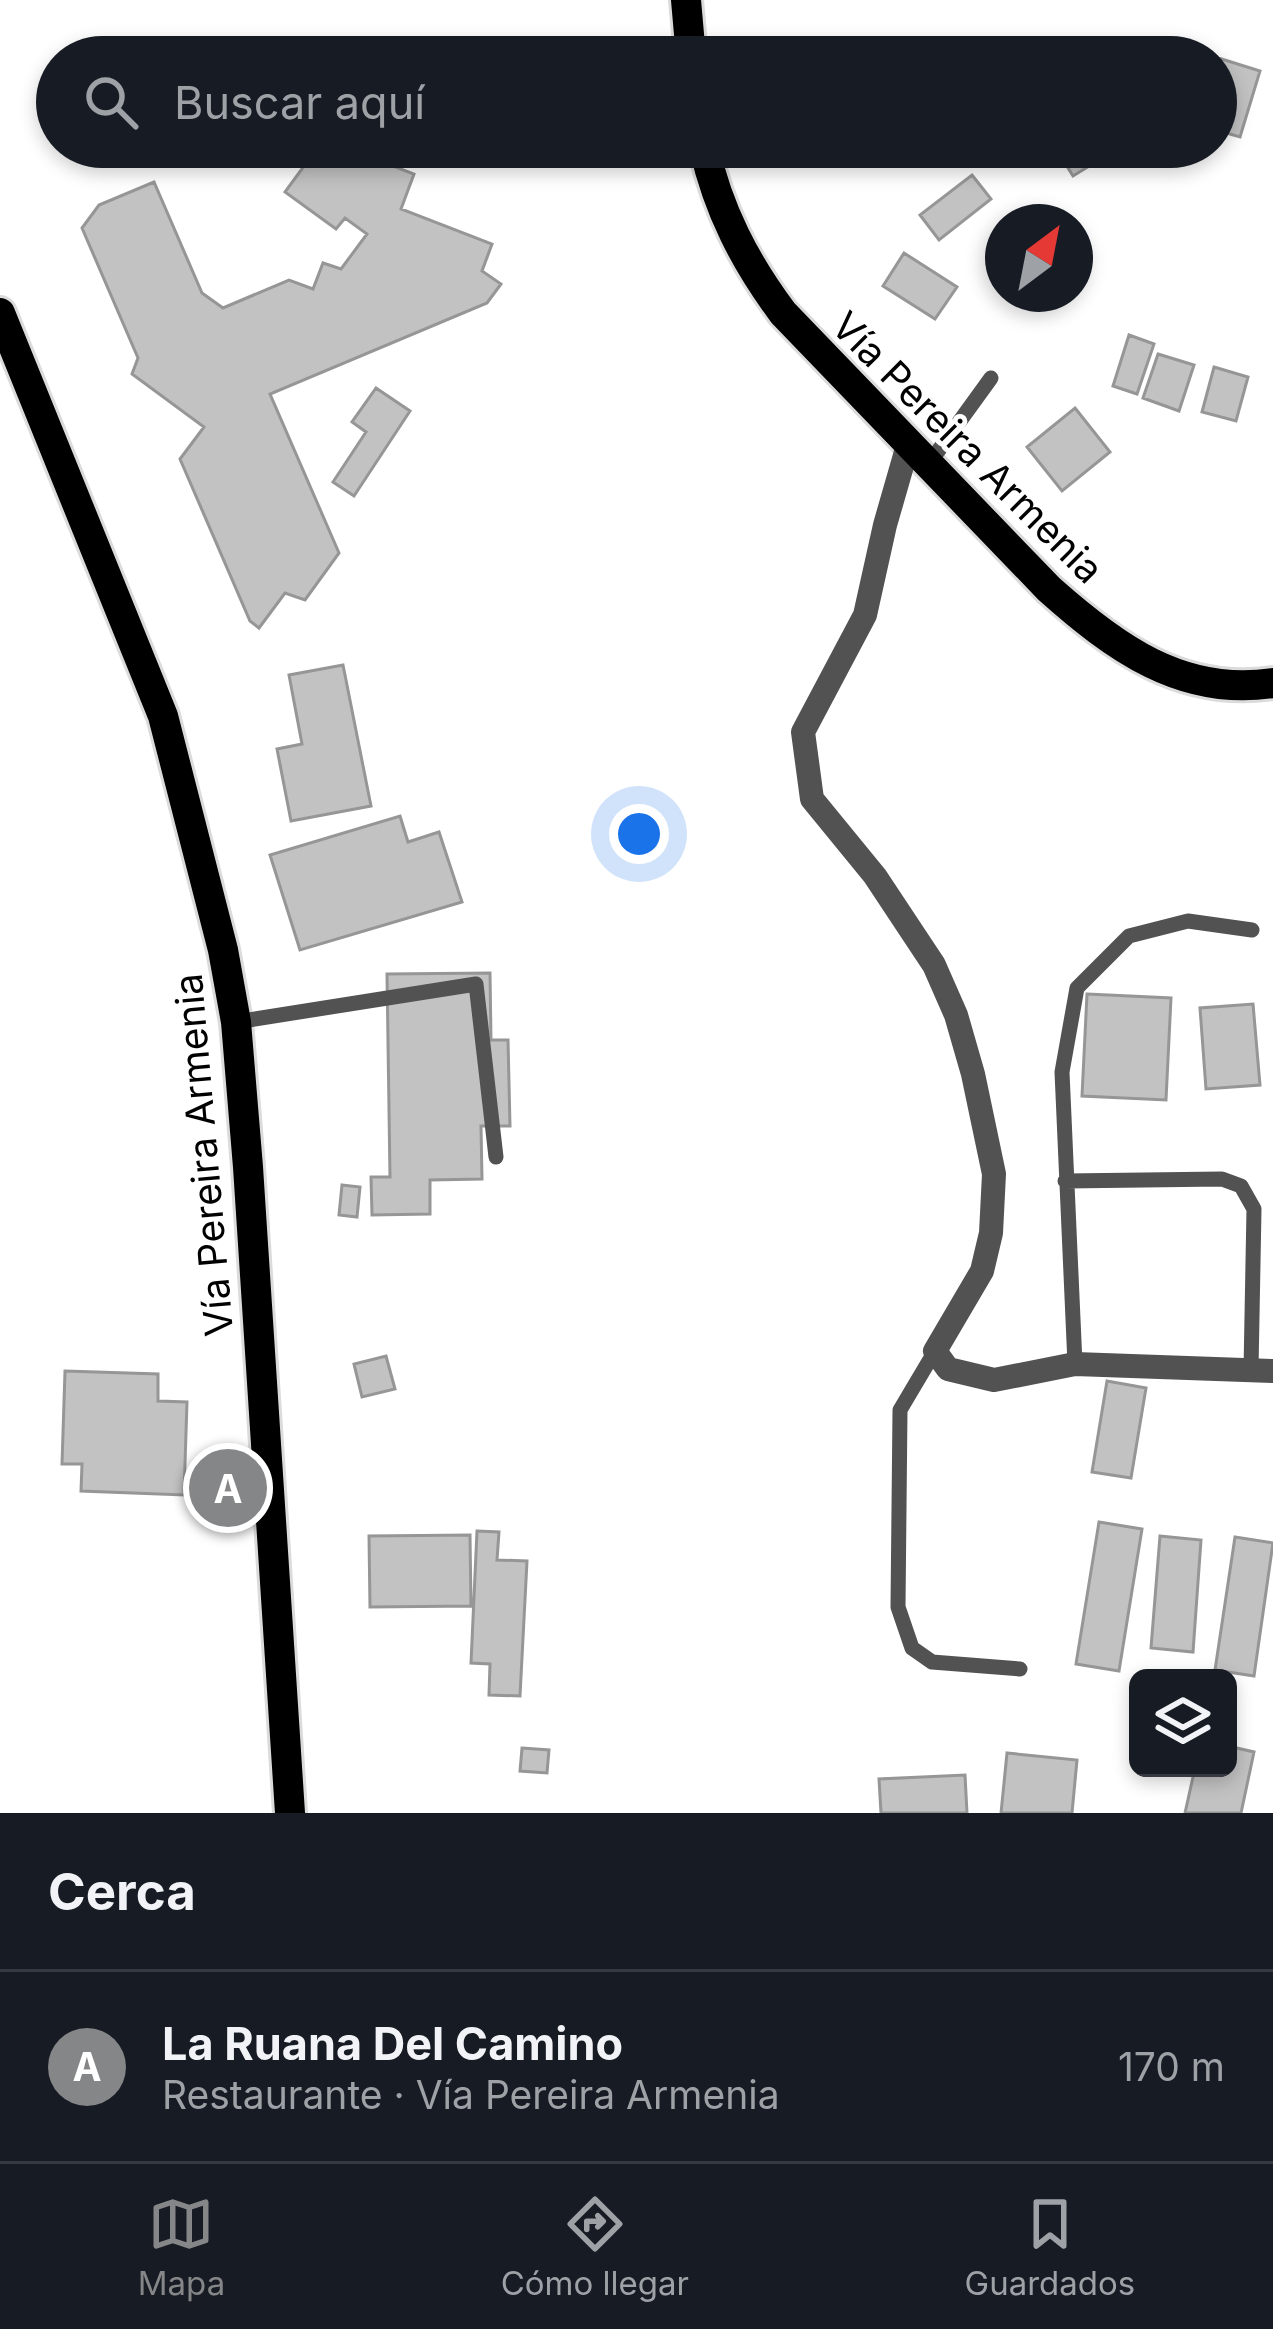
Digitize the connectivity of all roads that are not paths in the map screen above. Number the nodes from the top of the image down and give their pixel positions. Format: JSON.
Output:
{"nodes":[{"id":1,"x":686,"y":0,"type":"edge"},
{"id":2,"x":689,"y":36,"type":"edge"},
{"id":3,"x":710,"y":168,"type":"edge"},
{"id":4,"x":0,"y":314,"type":"edge"},
{"id":5,"x":991,"y":378,"type":"dead end"},
{"id":6,"x":918,"y":455,"type":"junction"},
{"id":7,"x":1273,"y":682,"type":"edge"},
{"id":8,"x":1252,"y":930,"type":"dead end"},
{"id":9,"x":236,"y":1022,"type":"junction"},
{"id":10,"x":496,"y":1157,"type":"dead end"},
{"id":11,"x":1065,"y":1181,"type":"junction"},
{"id":12,"x":935,"y":1351,"type":"junction"},
{"id":13,"x":1075,"y":1364,"type":"junction"},
{"id":14,"x":1262,"y":1371,"type":"edge"},
{"id":15,"x":1020,"y":1670,"type":"dead end"},
{"id":16,"x":290,"y":1813,"type":"edge"}],
"edges":[{"from":1,"to":2,"type":"main road"},
{"from":3,"to":6,"type":"main road","name":"Vía Pereira Armenia"},
{"from":4,"to":9,"type":"main road","name":"Vía Pereira Armenia"},
{"from":5,"to":6,"type":"lane"},
{"from":6,"to":7,"type":"main road","name":"Vía Pereira Armenia"},
{"from":6,"to":12,"type":"street"},
{"from":8,"to":11,"type":"lane"},
{"from":9,"to":10,"type":"lane"},
{"from":9,"to":16,"type":"main road","name":"Vía Pereira Armenia"},
{"from":11,"to":13,"type":"lane"},
{"from":11,"to":14,"type":"lane"},
{"from":12,"to":13,"type":"street"},
{"from":12,"to":15,"type":"lane"},
{"from":13,"to":14,"type":"street"}]}
